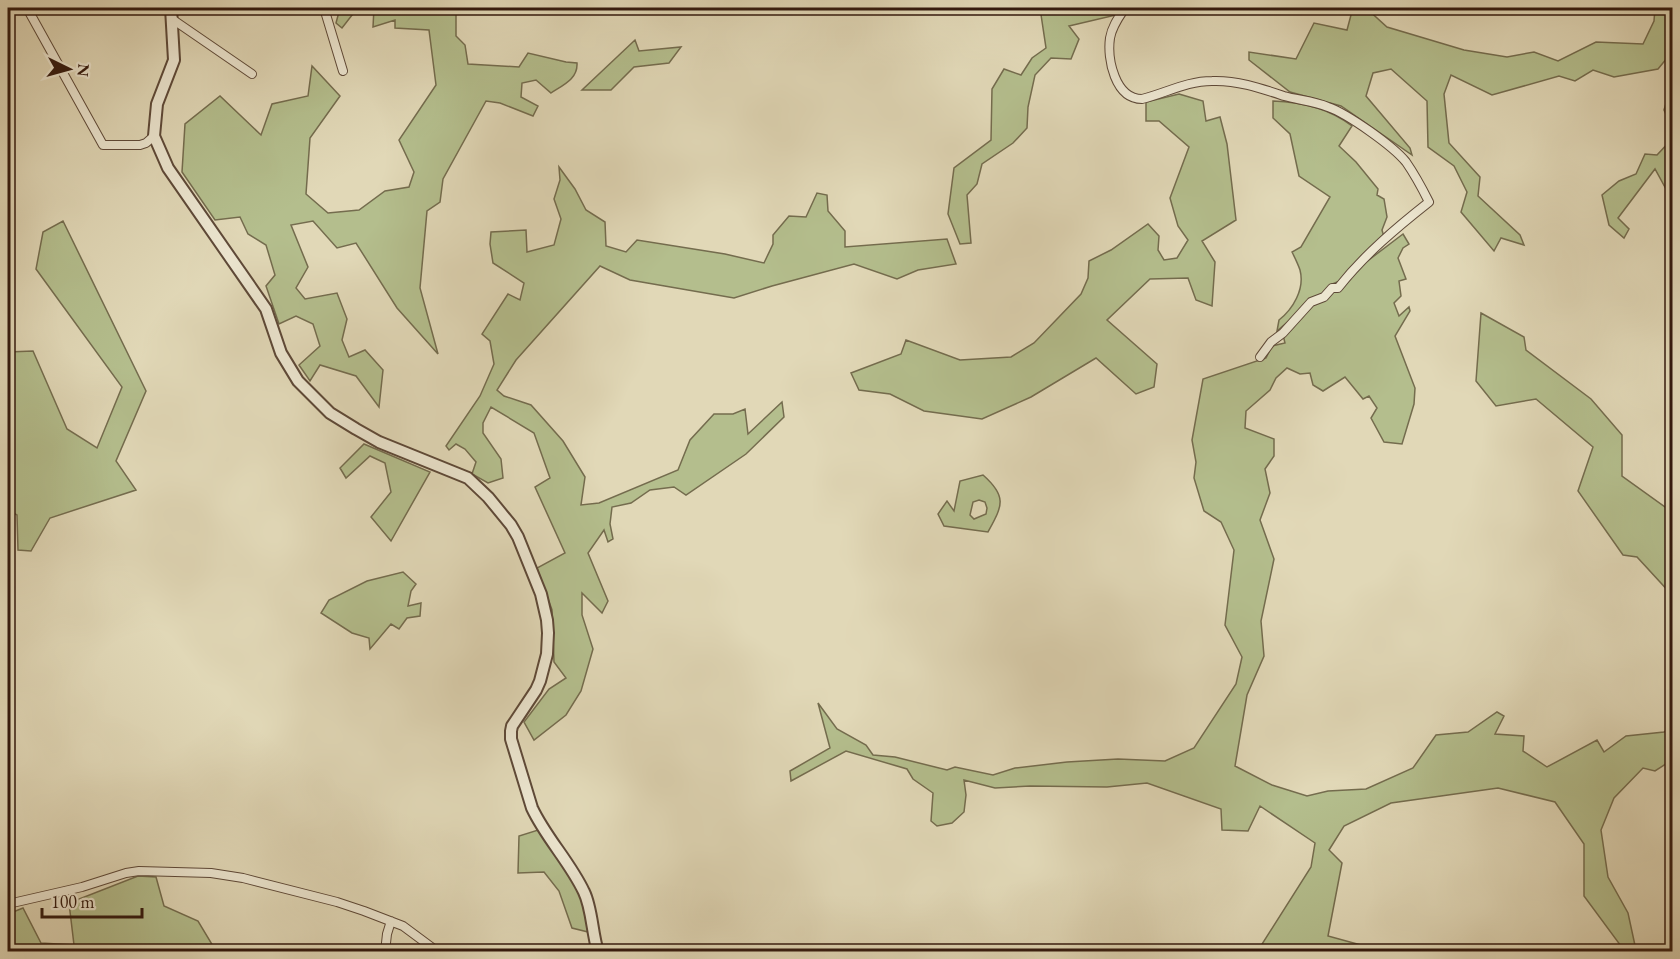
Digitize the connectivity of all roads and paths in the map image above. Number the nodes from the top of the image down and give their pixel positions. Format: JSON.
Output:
{"nodes":[{"id":1,"x":27,"y":8,"type":"edge"},
{"id":2,"x":324,"y":8,"type":"edge"},
{"id":3,"x":1125,"y":8,"type":"edge"},
{"id":4,"x":172,"y":13,"type":"edge"},
{"id":5,"x":343,"y":71,"type":"dead end"},
{"id":6,"x":252,"y":74,"type":"dead end"},
{"id":7,"x":154,"y":136,"type":"junction"},
{"id":8,"x":1260,"y":357,"type":"dead end"},
{"id":9,"x":8,"y":904,"type":"edge"},
{"id":10,"x":391,"y":921,"type":"junction"},
{"id":11,"x":385,"y":951,"type":"edge"},
{"id":12,"x":438,"y":951,"type":"edge"},
{"id":13,"x":598,"y":951,"type":"edge"}],
"edges":[{"from":1,"to":7,"type":"street"},
{"from":2,"to":5,"type":"street"},
{"from":3,"to":8,"type":"street"},
{"from":4,"to":6,"type":"street"},
{"from":4,"to":7,"type":"street"},
{"from":7,"to":13,"type":"street"},
{"from":9,"to":10,"type":"street"},
{"from":10,"to":11,"type":"street"},
{"from":10,"to":12,"type":"street"}]}
